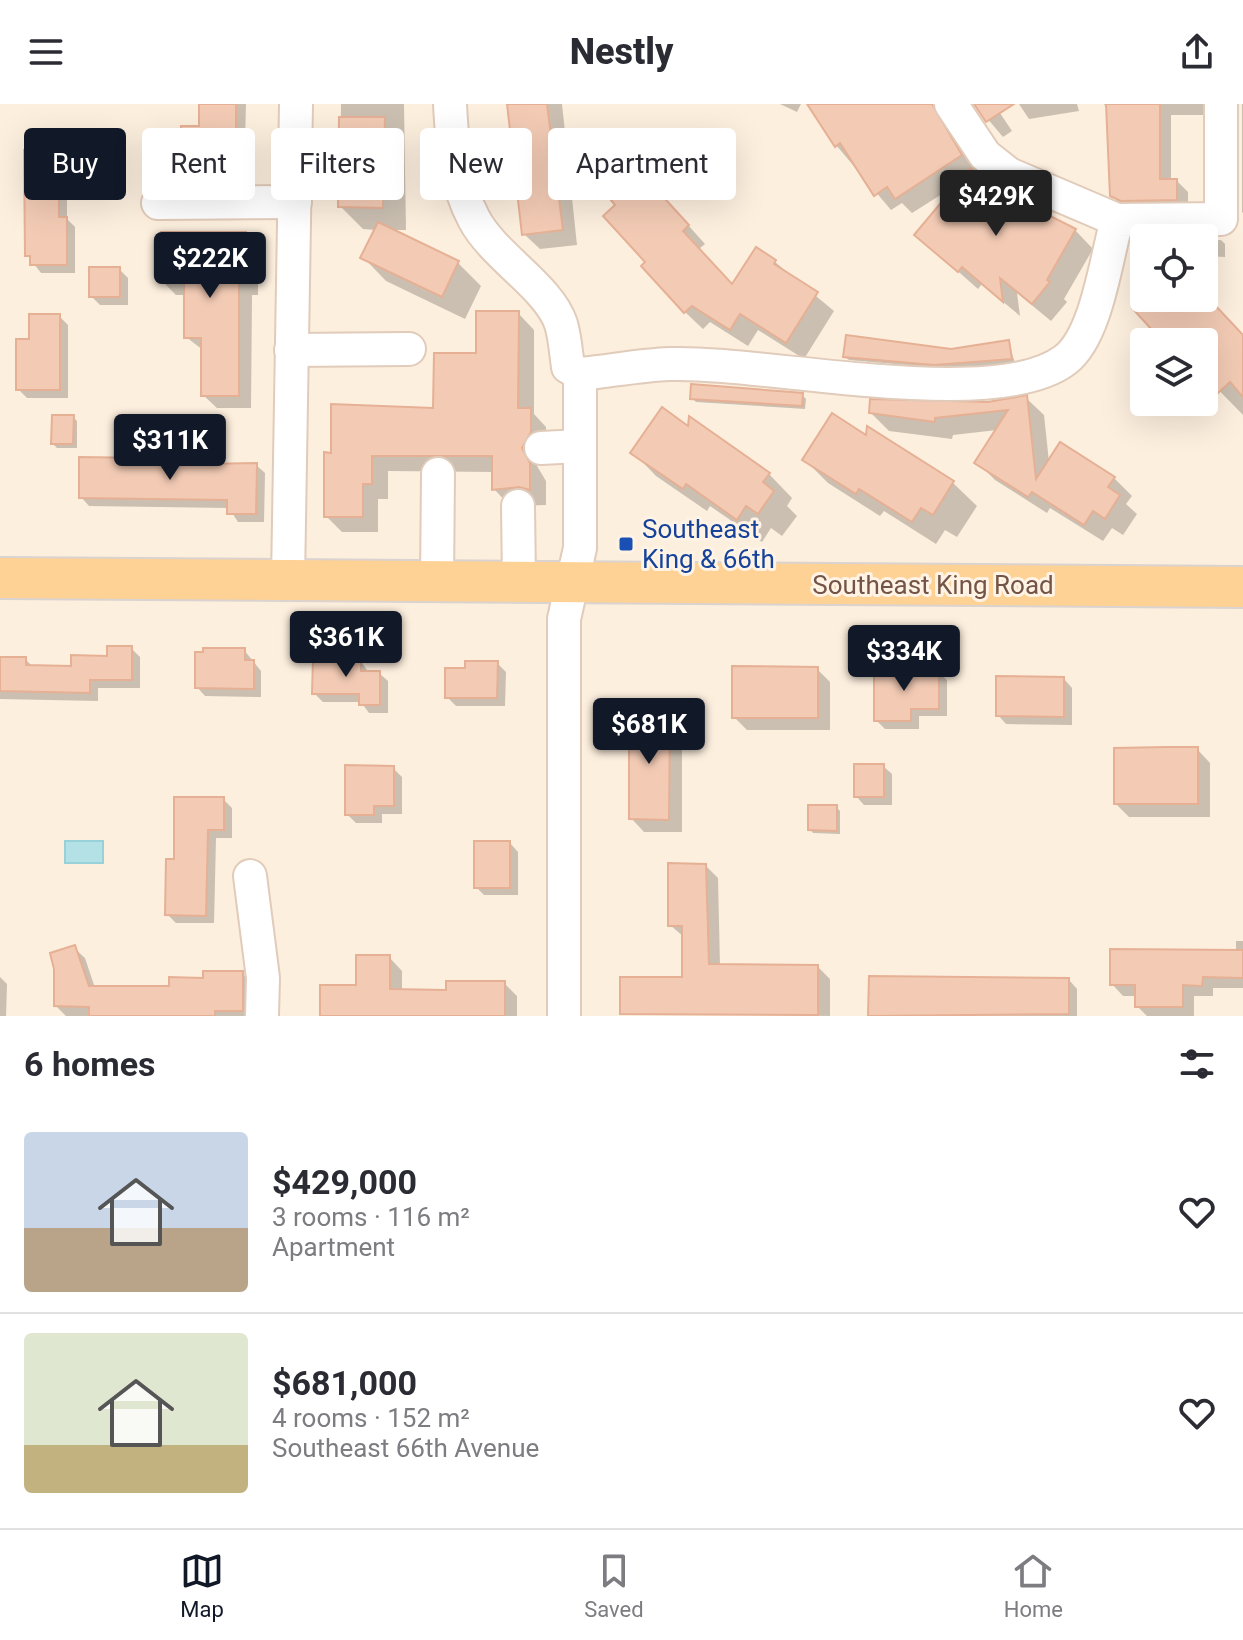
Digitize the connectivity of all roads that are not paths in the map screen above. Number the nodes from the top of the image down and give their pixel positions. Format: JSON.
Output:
{"nodes":[{"id":1,"x":296,"y":104,"type":"edge"},
{"id":2,"x":450,"y":104,"type":"edge"},
{"id":3,"x":951,"y":104,"type":"edge"},
{"id":4,"x":1221,"y":104,"type":"edge"},
{"id":5,"x":295,"y":202,"type":"junction"},
{"id":6,"x":158,"y":203,"type":"dead end"},
{"id":7,"x":1117,"y":220,"type":"junction"},
{"id":8,"x":409,"y":349,"type":"dead end"},
{"id":9,"x":291,"y":350,"type":"junction"},
{"id":10,"x":580,"y":374,"type":"junction"},
{"id":11,"x":580,"y":446,"type":"junction"},
{"id":12,"x":541,"y":448,"type":"dead end"},
{"id":13,"x":438,"y":474,"type":"dead end"},
{"id":14,"x":518,"y":506,"type":"dead end"},
{"id":15,"x":0,"y":578,"type":"edge"},
{"id":16,"x":288,"y":580,"type":"junction"},
{"id":17,"x":437,"y":581,"type":"junction"},
{"id":18,"x":519,"y":581,"type":"junction"},
{"id":19,"x":572,"y":582,"type":"junction"},
{"id":20,"x":1243,"y":587,"type":"edge"},
{"id":21,"x":250,"y":876,"type":"dead end"},
{"id":22,"x":262,"y":1016,"type":"edge"},
{"id":23,"x":564,"y":1016,"type":"edge"}],
"edges":[{"from":1,"to":5,"type":"street"},
{"from":2,"to":10,"type":"street"},
{"from":3,"to":7,"type":"street"},
{"from":4,"to":7,"type":"street"},
{"from":5,"to":6,"type":"street"},
{"from":5,"to":9,"type":"street"},
{"from":7,"to":10,"type":"street"},
{"from":8,"to":9,"type":"street"},
{"from":9,"to":16,"type":"street"},
{"from":10,"to":11,"type":"street"},
{"from":11,"to":12,"type":"street"},
{"from":11,"to":19,"type":"street"},
{"from":13,"to":17,"type":"street"},
{"from":14,"to":18,"type":"street"},
{"from":15,"to":16,"type":"main road","name":"Southeast King Road"},
{"from":16,"to":17,"type":"main road","name":"Southeast King Road"},
{"from":17,"to":18,"type":"main road","name":"Southeast King Road"},
{"from":18,"to":19,"type":"main road","name":"Southeast King Road"},
{"from":19,"to":20,"type":"main road","name":"Southeast King Road"},
{"from":19,"to":23,"type":"street"},
{"from":21,"to":22,"type":"street"}]}
